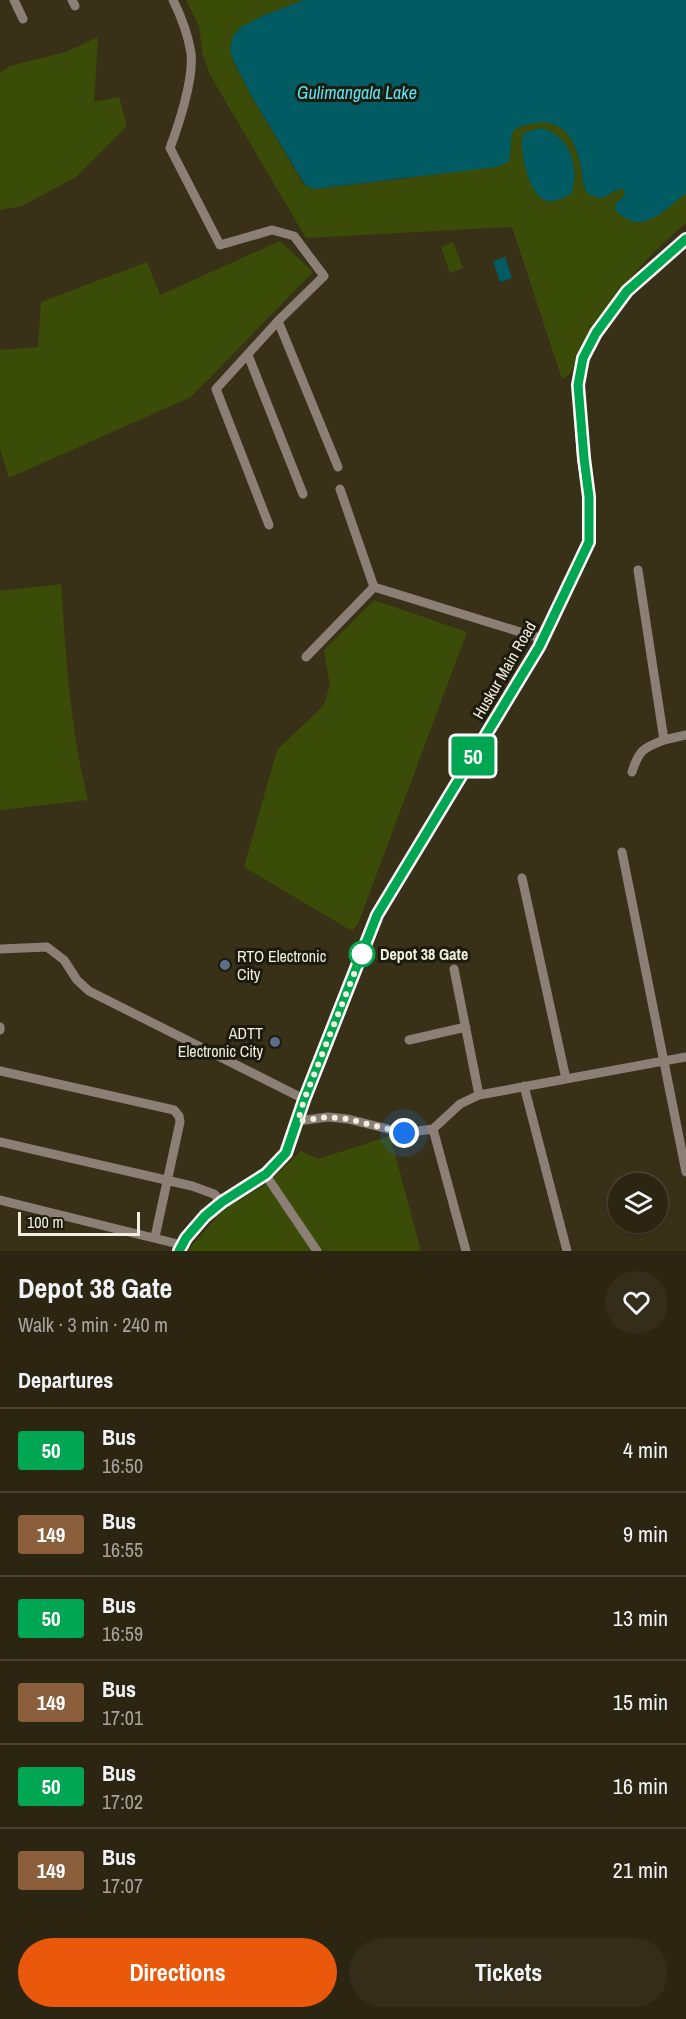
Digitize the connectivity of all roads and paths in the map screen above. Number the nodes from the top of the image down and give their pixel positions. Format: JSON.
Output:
{"nodes":[{"id":1,"x":14,"y":0,"type":"edge"},
{"id":2,"x":173,"y":0,"type":"edge"},
{"id":3,"x":23,"y":19,"type":"dead end"},
{"id":4,"x":686,"y":239,"type":"edge"},
{"id":5,"x":278,"y":321,"type":"junction"},
{"id":6,"x":248,"y":355,"type":"junction"},
{"id":7,"x":338,"y":467,"type":"dead end"},
{"id":8,"x":340,"y":489,"type":"dead end"},
{"id":9,"x":303,"y":494,"type":"dead end"},
{"id":10,"x":269,"y":525,"type":"dead end"},
{"id":11,"x":638,"y":570,"type":"dead end"},
{"id":12,"x":374,"y":587,"type":"junction"},
{"id":13,"x":543,"y":639,"type":"junction"},
{"id":14,"x":306,"y":657,"type":"dead end"},
{"id":15,"x":686,"y":735,"type":"edge"},
{"id":16,"x":664,"y":740,"type":"junction"},
{"id":17,"x":632,"y":772,"type":"dead end"},
{"id":18,"x":622,"y":852,"type":"dead end"},
{"id":19,"x":522,"y":878,"type":"dead end"},
{"id":20,"x":0,"y":949,"type":"edge"},
{"id":21,"x":454,"y":969,"type":"dead end"},
{"id":22,"x":466,"y":1028,"type":"junction"},
{"id":23,"x":409,"y":1040,"type":"dead end"},
{"id":24,"x":686,"y":1057,"type":"edge"},
{"id":25,"x":663,"y":1061,"type":"junction"},
{"id":26,"x":0,"y":1071,"type":"edge"},
{"id":27,"x":566,"y":1079,"type":"junction"},
{"id":28,"x":524,"y":1086,"type":"junction"},
{"id":29,"x":479,"y":1095,"type":"junction"},
{"id":30,"x":304,"y":1100,"type":"junction"},
{"id":31,"x":298,"y":1121,"type":"junction"},
{"id":32,"x":433,"y":1129,"type":"junction"},
{"id":33,"x":0,"y":1142,"type":"edge"},
{"id":34,"x":684,"y":1155,"type":"edge"},
{"id":35,"x":686,"y":1172,"type":"edge"},
{"id":36,"x":266,"y":1174,"type":"junction"},
{"id":37,"x":168,"y":1180,"type":"junction"},
{"id":38,"x":0,"y":1200,"type":"edge"},
{"id":39,"x":222,"y":1202,"type":"junction"},
{"id":40,"x":155,"y":1237,"type":"junction"},
{"id":41,"x":180,"y":1248,"type":"edge"},
{"id":42,"x":317,"y":1251,"type":"edge"},
{"id":43,"x":466,"y":1251,"type":"edge"},
{"id":44,"x":567,"y":1251,"type":"edge"}],
"edges":[{"from":1,"to":3,"type":"street"},
{"from":2,"to":5,"type":"street"},
{"from":4,"to":13,"type":"main road","name":"Huskur Main Road"},
{"from":5,"to":6,"type":"street"},
{"from":5,"to":7,"type":"street"},
{"from":6,"to":9,"type":"street"},
{"from":6,"to":10,"type":"street"},
{"from":8,"to":12,"type":"street"},
{"from":11,"to":16,"type":"street"},
{"from":12,"to":13,"type":"street"},
{"from":12,"to":14,"type":"street"},
{"from":13,"to":30,"type":"main road","name":"Huskur Main Road"},
{"from":15,"to":16,"type":"street"},
{"from":16,"to":17,"type":"street"},
{"from":18,"to":25,"type":"street"},
{"from":19,"to":27,"type":"street"},
{"from":20,"to":30,"type":"street"},
{"from":21,"to":22,"type":"street"},
{"from":22,"to":23,"type":"street"},
{"from":22,"to":29,"type":"street"},
{"from":24,"to":25,"type":"street"},
{"from":25,"to":27,"type":"street"},
{"from":25,"to":34,"type":"street"},
{"from":26,"to":37,"type":"street"},
{"from":27,"to":28,"type":"street"},
{"from":28,"to":29,"type":"street"},
{"from":28,"to":44,"type":"street"},
{"from":29,"to":32,"type":"street"},
{"from":30,"to":31,"type":"main road","name":"Huskur Main Road"},
{"from":31,"to":32,"type":"street"},
{"from":31,"to":36,"type":"main road","name":"Huskur Main Road"},
{"from":32,"to":43,"type":"street"},
{"from":33,"to":37,"type":"street"},
{"from":34,"to":35,"type":"street"},
{"from":36,"to":39,"type":"main road","name":"Huskur Main Road"},
{"from":36,"to":42,"type":"street"},
{"from":37,"to":39,"type":"street"},
{"from":37,"to":40,"type":"street"},
{"from":38,"to":40,"type":"street"},
{"from":39,"to":41,"type":"main road","name":"Huskur Main Road"},
{"from":40,"to":41,"type":"street"}]}
